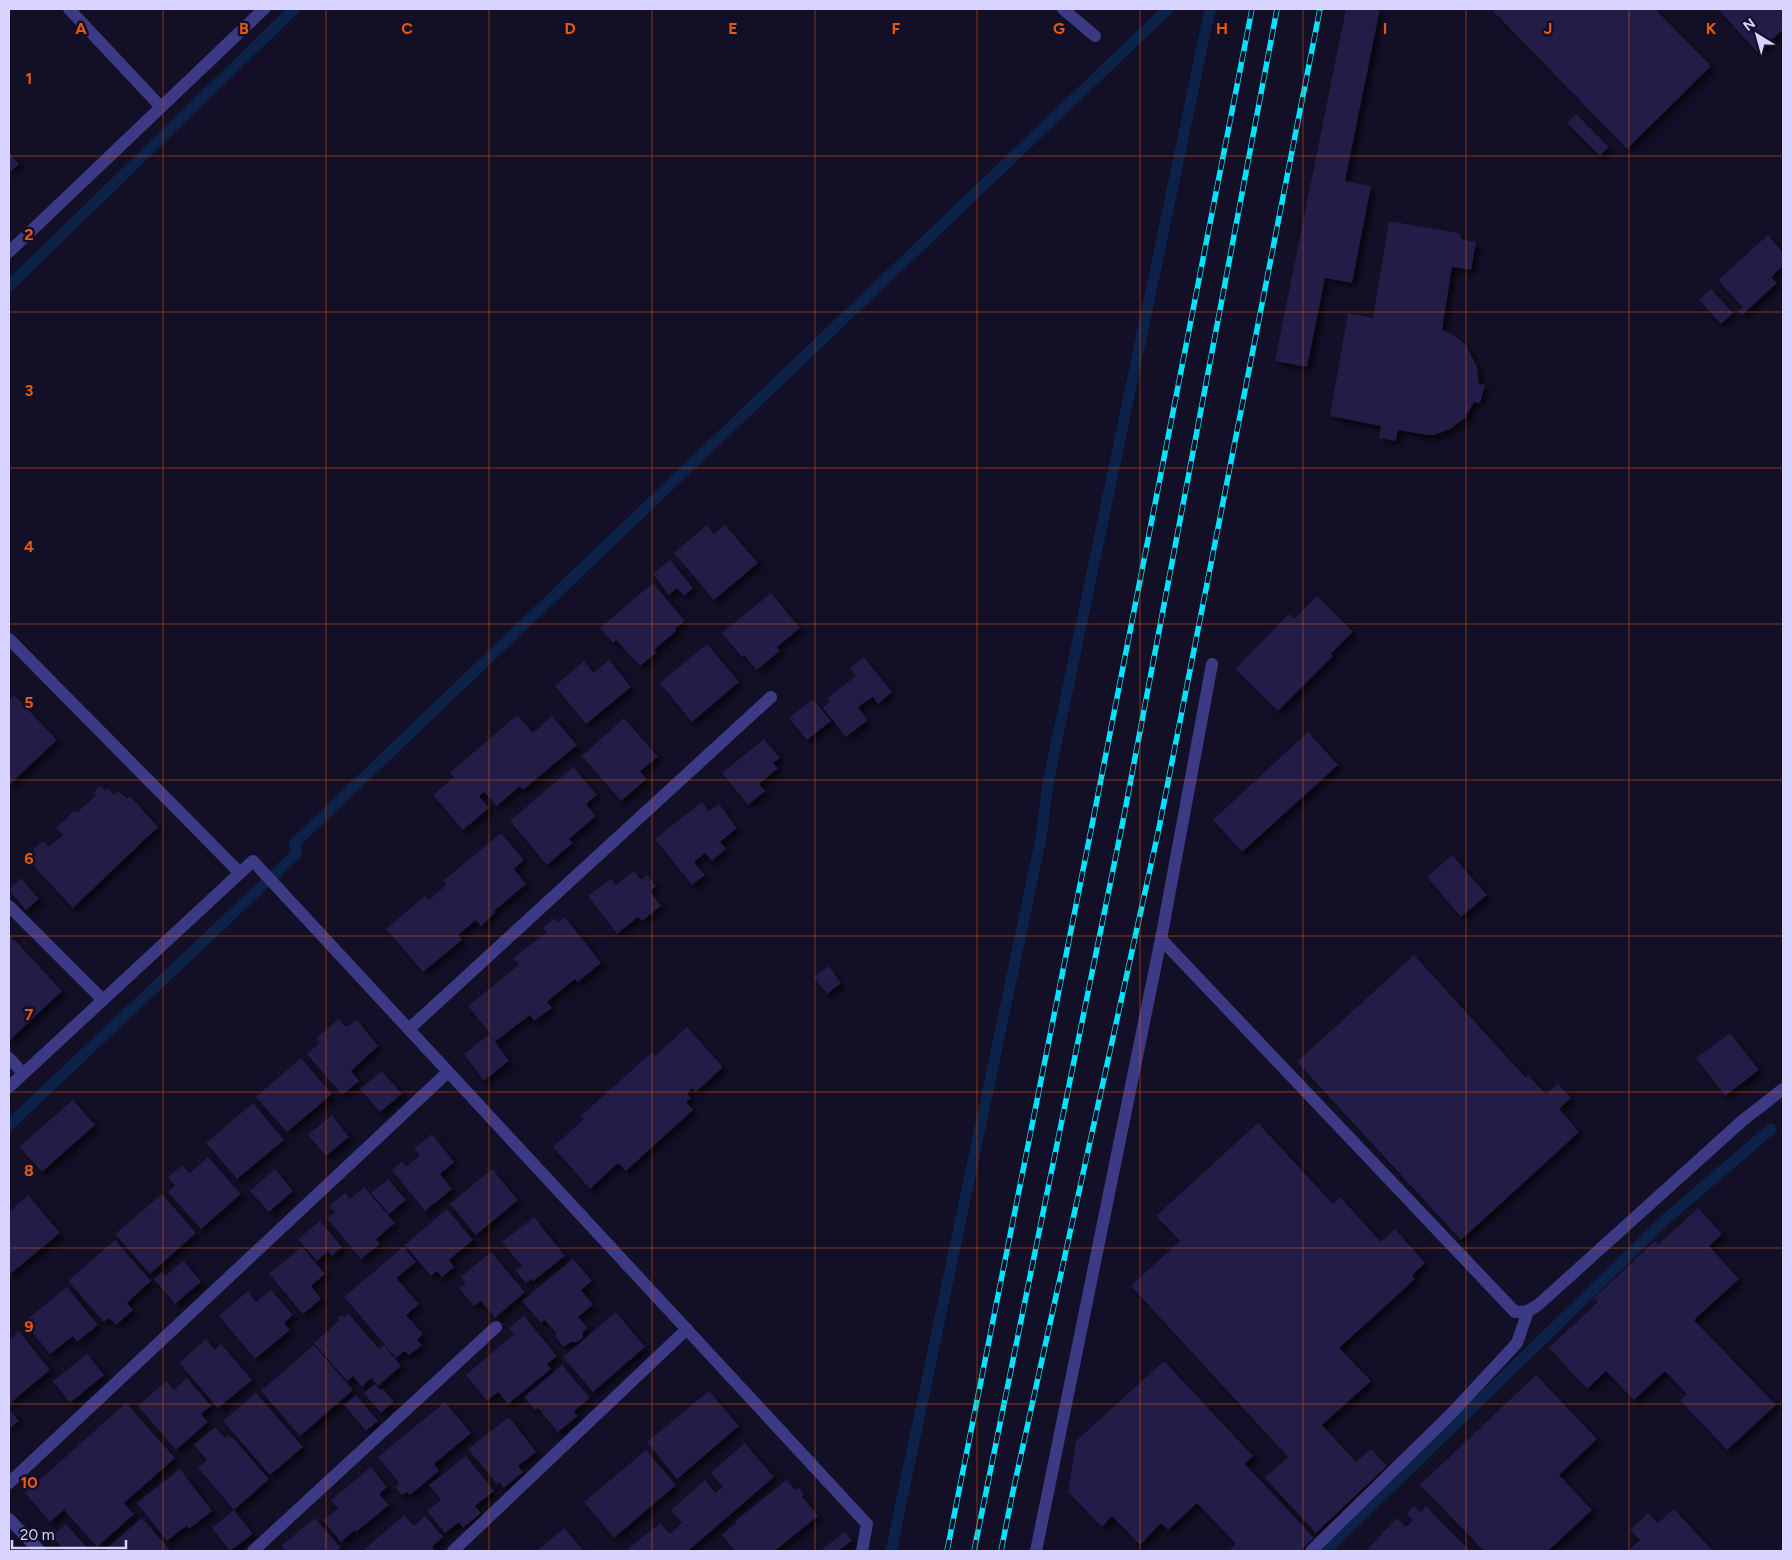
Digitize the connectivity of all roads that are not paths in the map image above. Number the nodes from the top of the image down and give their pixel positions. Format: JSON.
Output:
{"nodes":[{"id":1,"x":69,"y":9,"type":"edge"},
{"id":2,"x":264,"y":9,"type":"edge"},
{"id":3,"x":1063,"y":9,"type":"edge"},
{"id":4,"x":1095,"y":36,"type":"dead end"},
{"id":5,"x":161,"y":107,"type":"junction"},
{"id":6,"x":9,"y":252,"type":"edge"},
{"id":7,"x":9,"y":639,"type":"edge"},
{"id":8,"x":1212,"y":664,"type":"dead end"},
{"id":9,"x":771,"y":697,"type":"dead end"},
{"id":10,"x":240,"y":873,"type":"junction"},
{"id":11,"x":9,"y":906,"type":"edge"},
{"id":12,"x":1161,"y":939,"type":"junction"},
{"id":13,"x":103,"y":1000,"type":"junction"},
{"id":14,"x":409,"y":1029,"type":"junction"},
{"id":15,"x":9,"y":1058,"type":"edge"},
{"id":16,"x":448,"y":1072,"type":"junction"},
{"id":17,"x":24,"y":1073,"type":"junction"},
{"id":18,"x":9,"y":1087,"type":"edge"},
{"id":19,"x":1783,"y":1089,"type":"edge"},
{"id":20,"x":1528,"y":1311,"type":"junction"},
{"id":21,"x":496,"y":1327,"type":"dead end"},
{"id":22,"x":687,"y":1329,"type":"junction"},
{"id":23,"x":9,"y":1484,"type":"edge"},
{"id":24,"x":9,"y":1519,"type":"edge"},
{"id":25,"x":40,"y":1551,"type":"edge"},
{"id":26,"x":253,"y":1551,"type":"edge"},
{"id":27,"x":453,"y":1551,"type":"edge"},
{"id":28,"x":862,"y":1551,"type":"edge"},
{"id":29,"x":1036,"y":1551,"type":"edge"},
{"id":30,"x":1311,"y":1551,"type":"edge"}],
"edges":[{"from":1,"to":5,"type":"street"},
{"from":2,"to":5,"type":"street"},
{"from":3,"to":4,"type":"street"},
{"from":5,"to":6,"type":"street"},
{"from":7,"to":10,"type":"street"},
{"from":8,"to":12,"type":"street"},
{"from":9,"to":14,"type":"street"},
{"from":10,"to":13,"type":"street"},
{"from":10,"to":14,"type":"street"},
{"from":11,"to":13,"type":"street"},
{"from":12,"to":20,"type":"street"},
{"from":12,"to":29,"type":"street"},
{"from":13,"to":17,"type":"street"},
{"from":14,"to":16,"type":"street"},
{"from":15,"to":17,"type":"street"},
{"from":16,"to":22,"type":"street"},
{"from":16,"to":23,"type":"street"},
{"from":17,"to":18,"type":"street"},
{"from":19,"to":20,"type":"street"},
{"from":20,"to":30,"type":"street"},
{"from":21,"to":26,"type":"street"},
{"from":22,"to":27,"type":"street"},
{"from":22,"to":28,"type":"street"},
{"from":24,"to":25,"type":"street"}]}
